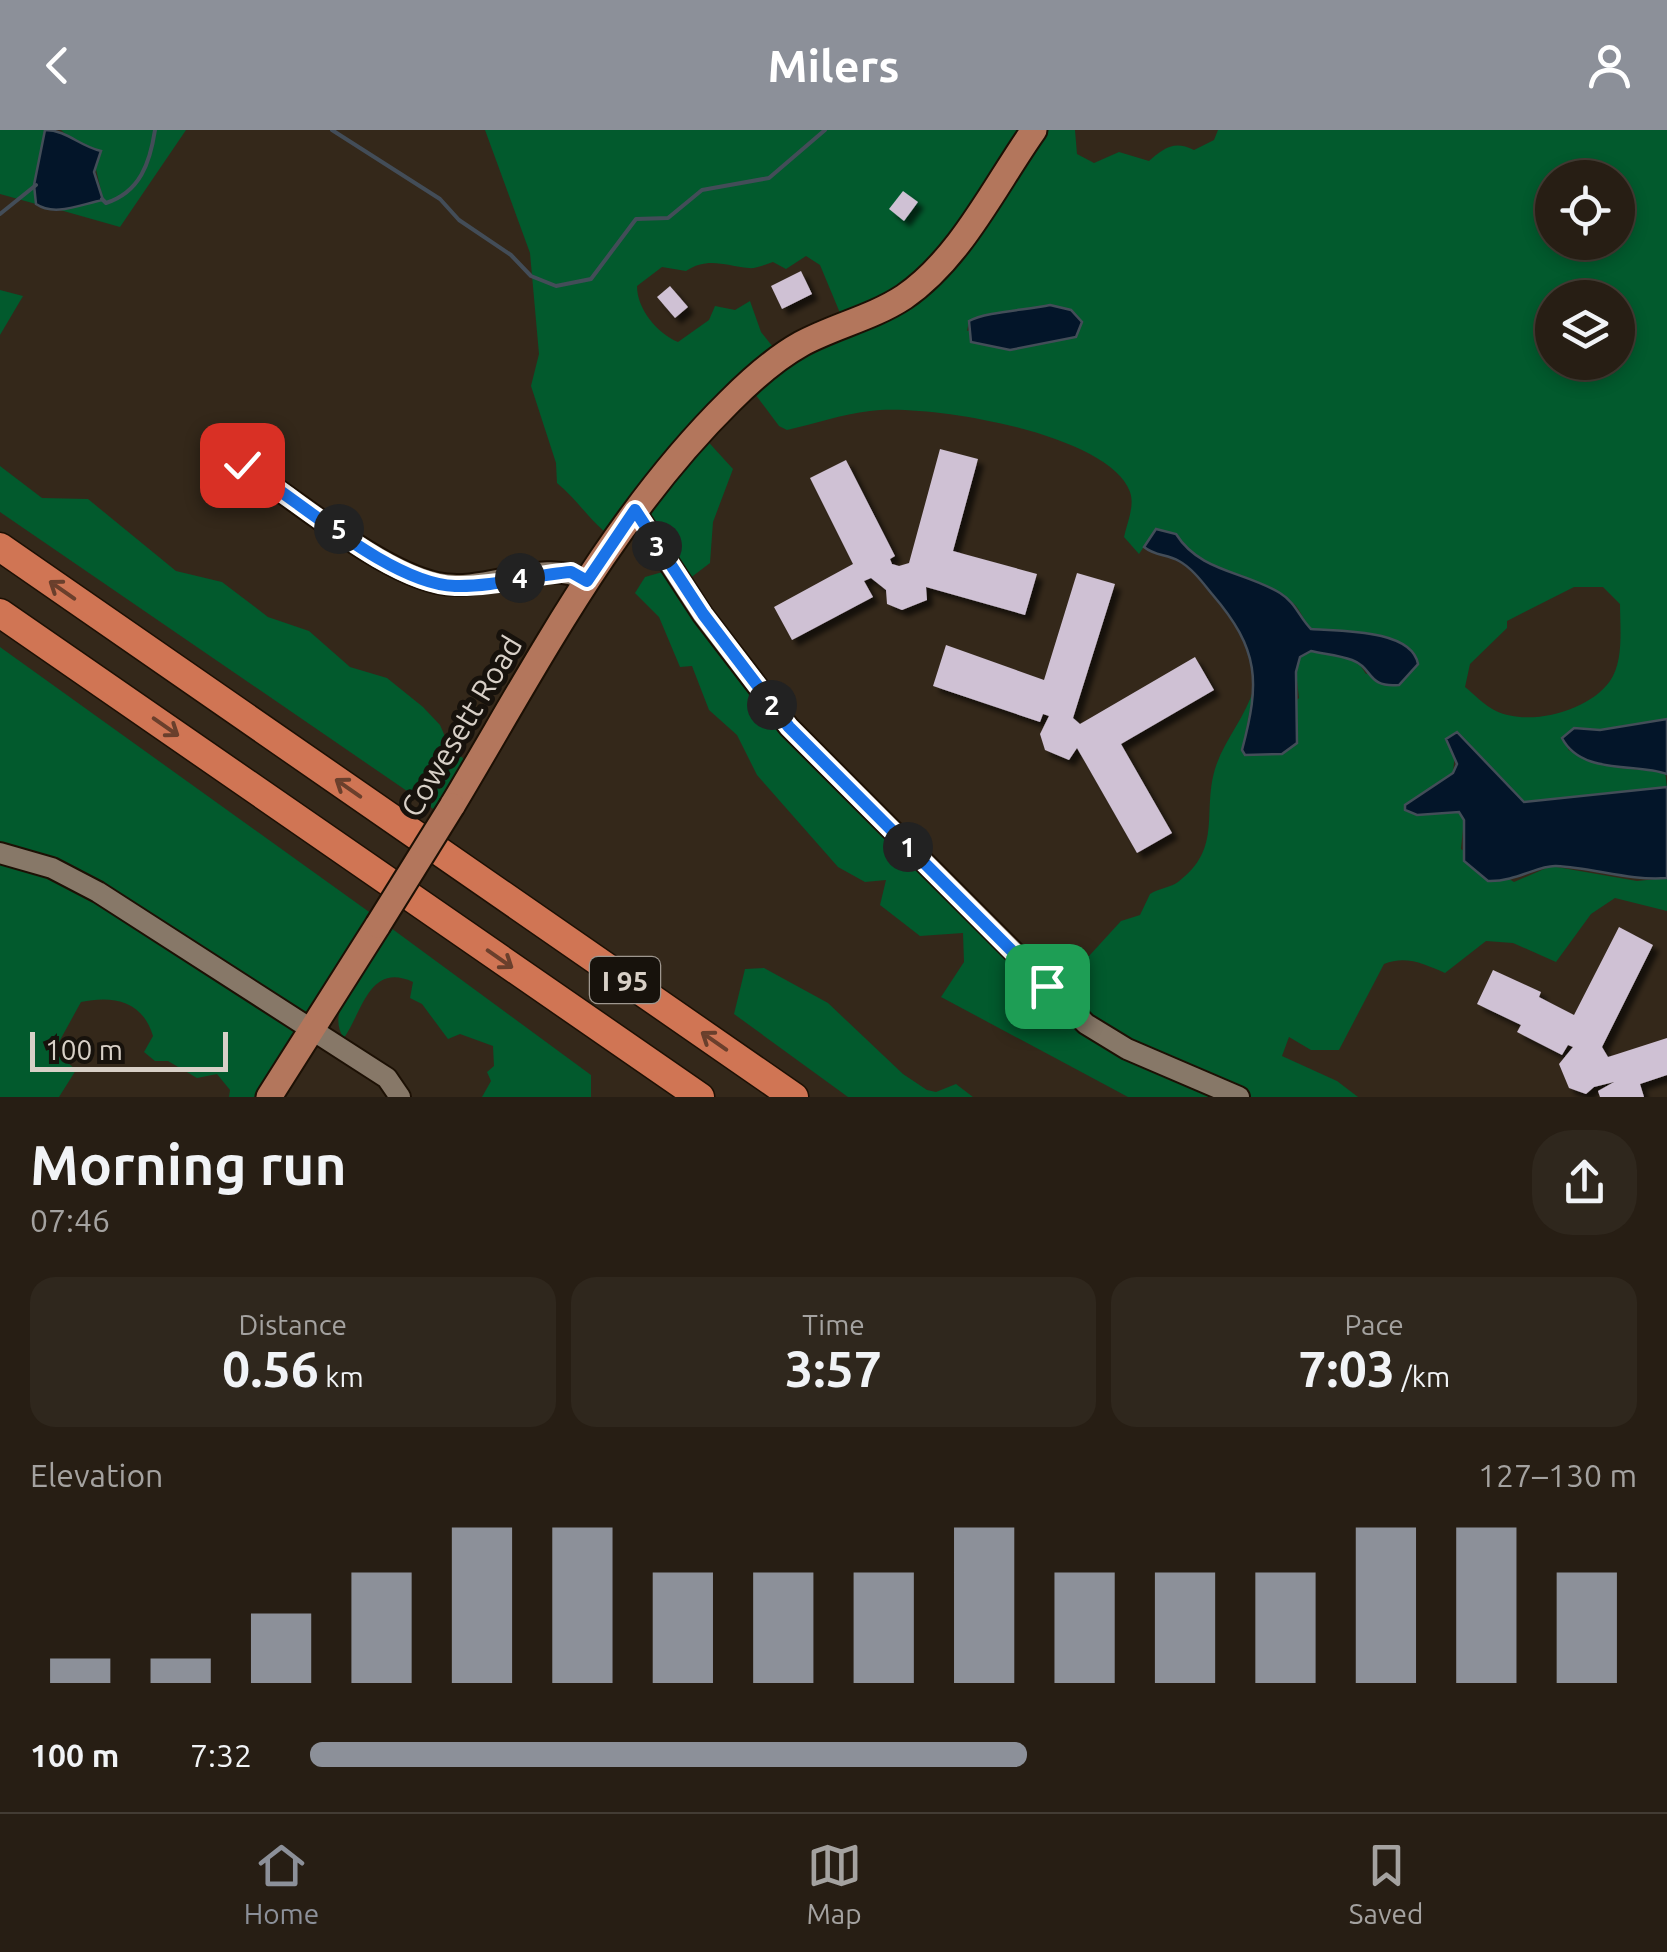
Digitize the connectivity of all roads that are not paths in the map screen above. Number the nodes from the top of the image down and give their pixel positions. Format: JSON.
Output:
{"nodes":[{"id":1,"x":1034,"y":130,"type":"edge"},
{"id":2,"x":242,"y":465,"type":"dead end"},
{"id":3,"x":635,"y":510,"type":"junction"},
{"id":4,"x":0,"y":547,"type":"edge"},
{"id":5,"x":587,"y":581,"type":"junction"},
{"id":6,"x":0,"y":613,"type":"edge"},
{"id":7,"x":0,"y":852,"type":"edge"},
{"id":8,"x":309,"y":1029,"type":"junction"},
{"id":9,"x":269,"y":1097,"type":"edge"},
{"id":10,"x":400,"y":1097,"type":"edge"},
{"id":11,"x":700,"y":1097,"type":"edge"},
{"id":12,"x":794,"y":1097,"type":"edge"},
{"id":13,"x":1239,"y":1097,"type":"edge"}],
"edges":[{"from":1,"to":3,"type":"main road","name":"Cowesett Road"},
{"from":2,"to":5,"type":"street"},
{"from":3,"to":5,"type":"main road","name":"Cowesett Road"},
{"from":3,"to":13,"type":"street"},
{"from":12,"to":4,"type":"highway","number":"I 95","one_way":true},
{"from":5,"to":8,"type":"main road","name":"Cowesett Road","bridge":true},
{"from":6,"to":11,"type":"highway","number":"I 95","one_way":true},
{"from":7,"to":8,"type":"street"},
{"from":8,"to":9,"type":"main road","name":"Cowesett Road"},
{"from":8,"to":10,"type":"street"}]}
